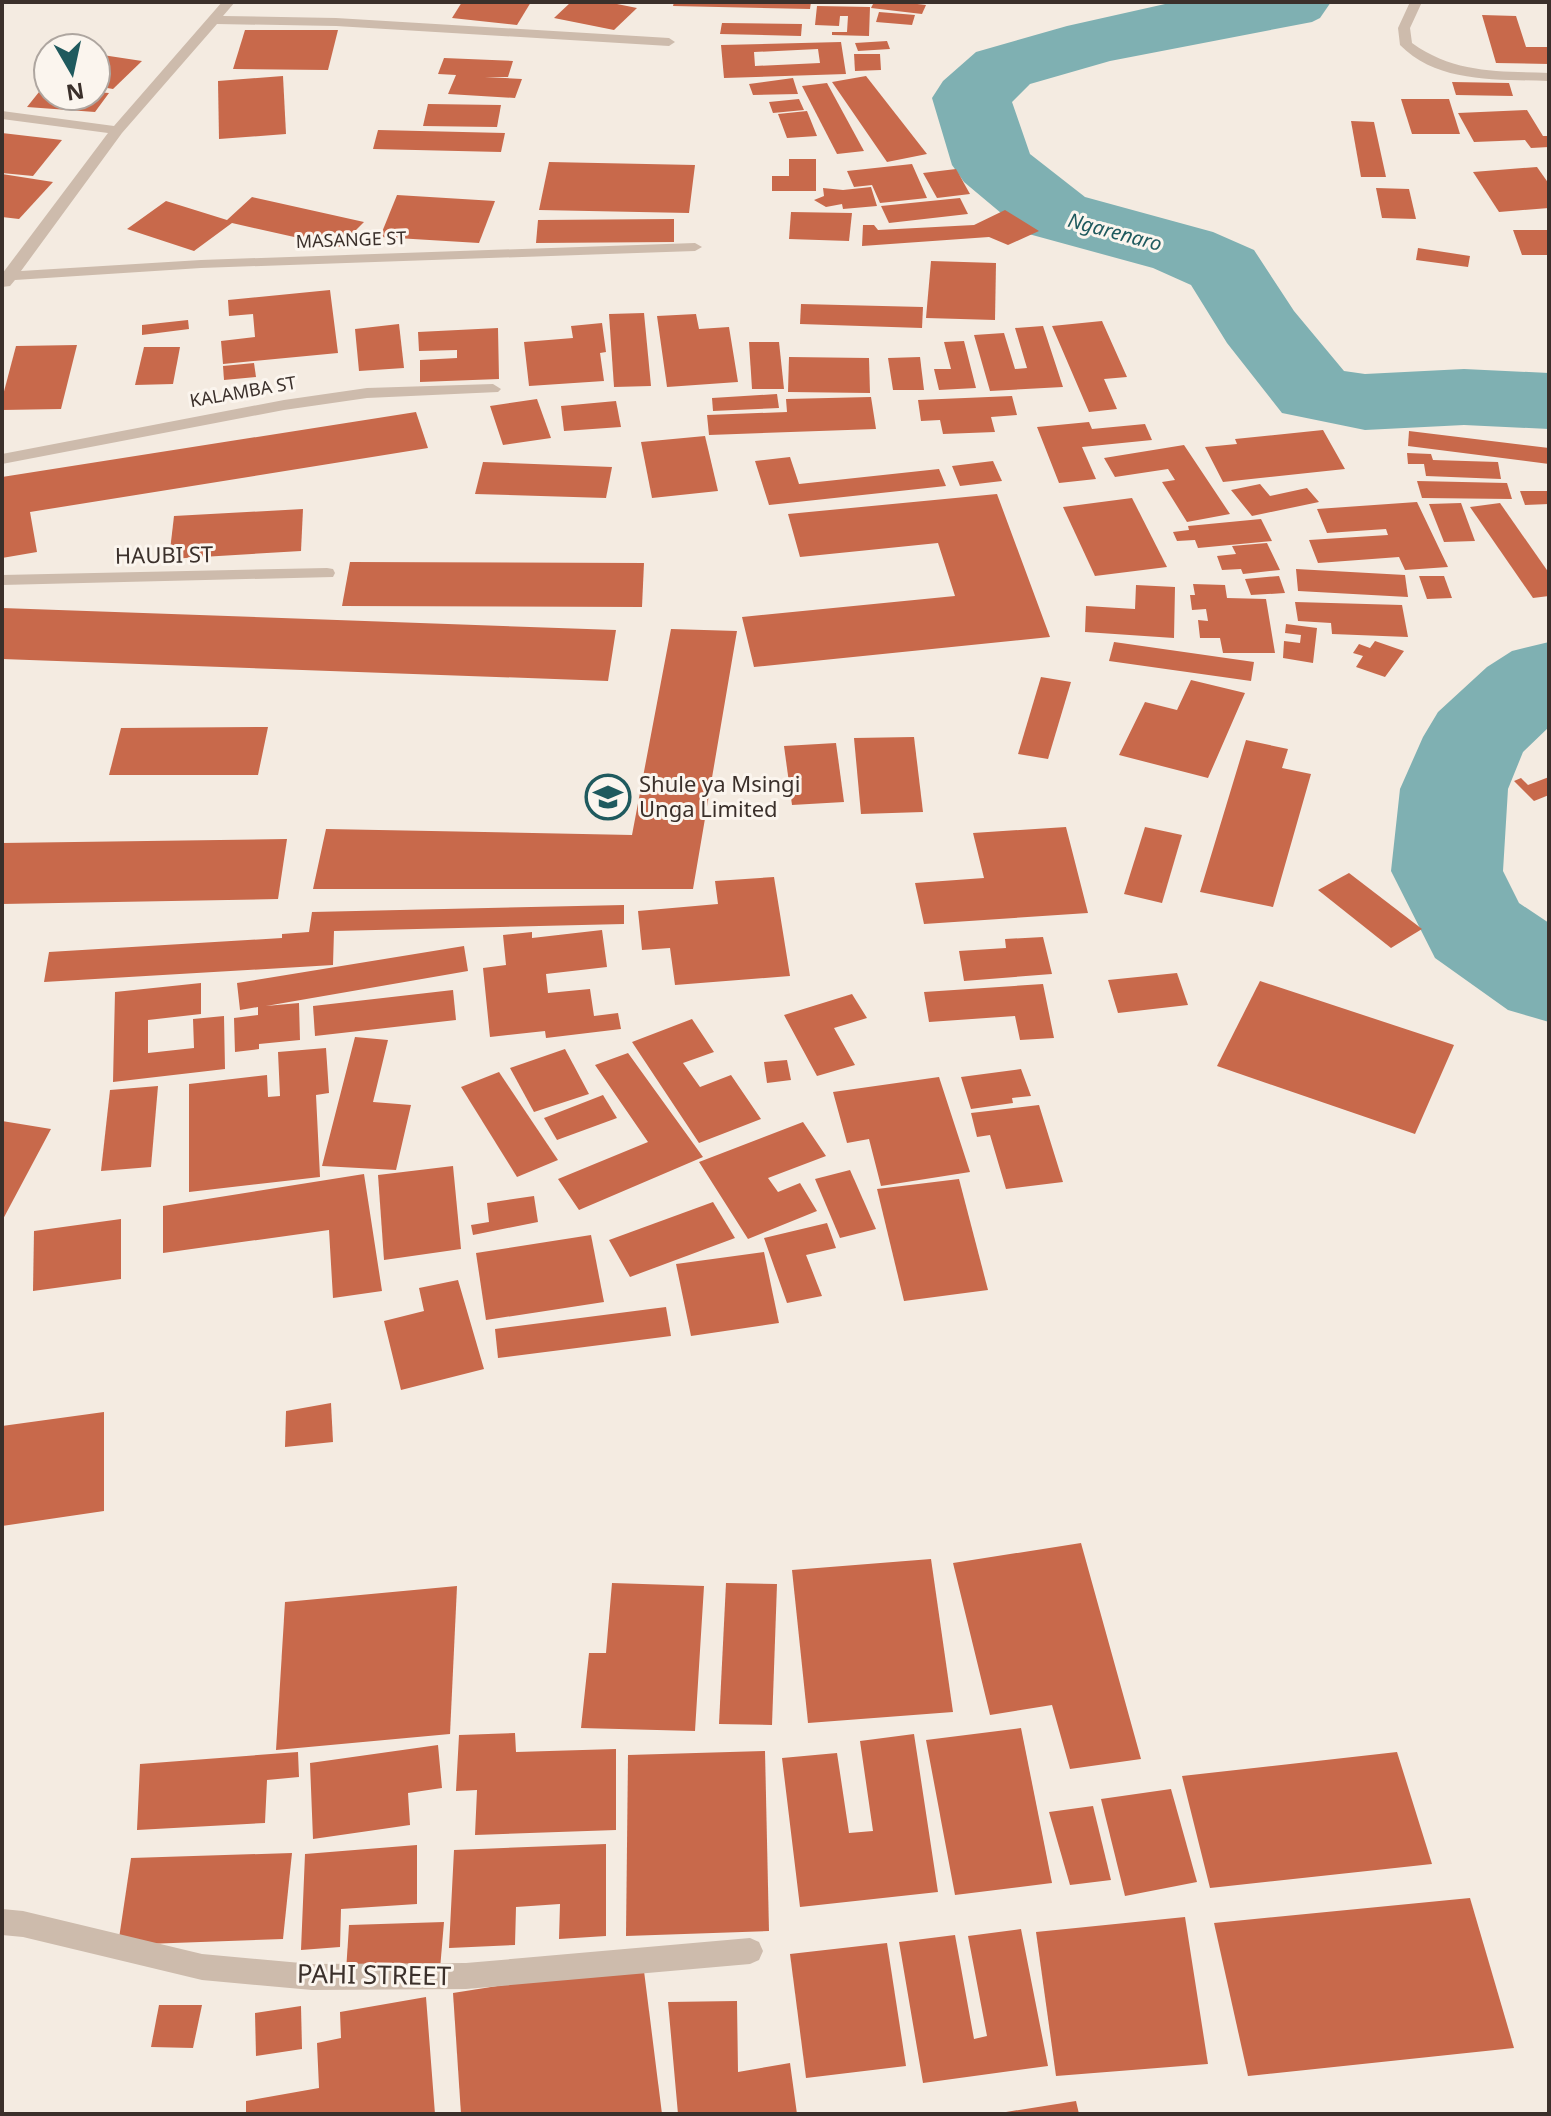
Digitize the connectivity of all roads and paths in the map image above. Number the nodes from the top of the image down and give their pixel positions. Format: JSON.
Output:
{"nodes":[{"id":1,"x":229,"y":2,"type":"edge"},
{"id":2,"x":1416,"y":2,"type":"edge"},
{"id":3,"x":214,"y":20,"type":"junction"},
{"id":4,"x":669,"y":42,"type":"dead end"},
{"id":5,"x":1549,"y":77,"type":"edge"},
{"id":6,"x":2,"y":115,"type":"edge"},
{"id":7,"x":117,"y":130,"type":"junction"},
{"id":8,"x":695,"y":247,"type":"dead end"},
{"id":9,"x":5,"y":282,"type":"edge"},
{"id":10,"x":493,"y":389,"type":"dead end"},
{"id":11,"x":2,"y":459,"type":"edge"},
{"id":12,"x":327,"y":573,"type":"dead end"},
{"id":13,"x":2,"y":580,"type":"edge"},
{"id":14,"x":2,"y":1922,"type":"edge"},
{"id":15,"x":750,"y":1951,"type":"dead end"}],
"edges":[{"from":1,"to":3,"type":"street"},
{"from":2,"to":5,"type":"street"},
{"from":3,"to":4,"type":"street"},
{"from":3,"to":7,"type":"street"},
{"from":6,"to":7,"type":"street"},
{"from":7,"to":9,"type":"street"},
{"from":8,"to":9,"type":"street","name":"MASANGE ST"},
{"from":10,"to":11,"type":"street","name":"KALAMBA ST"},
{"from":12,"to":13,"type":"street","name":"HAUBI ST"},
{"from":14,"to":15,"type":"street","name":"PAHI STREET"}]}
